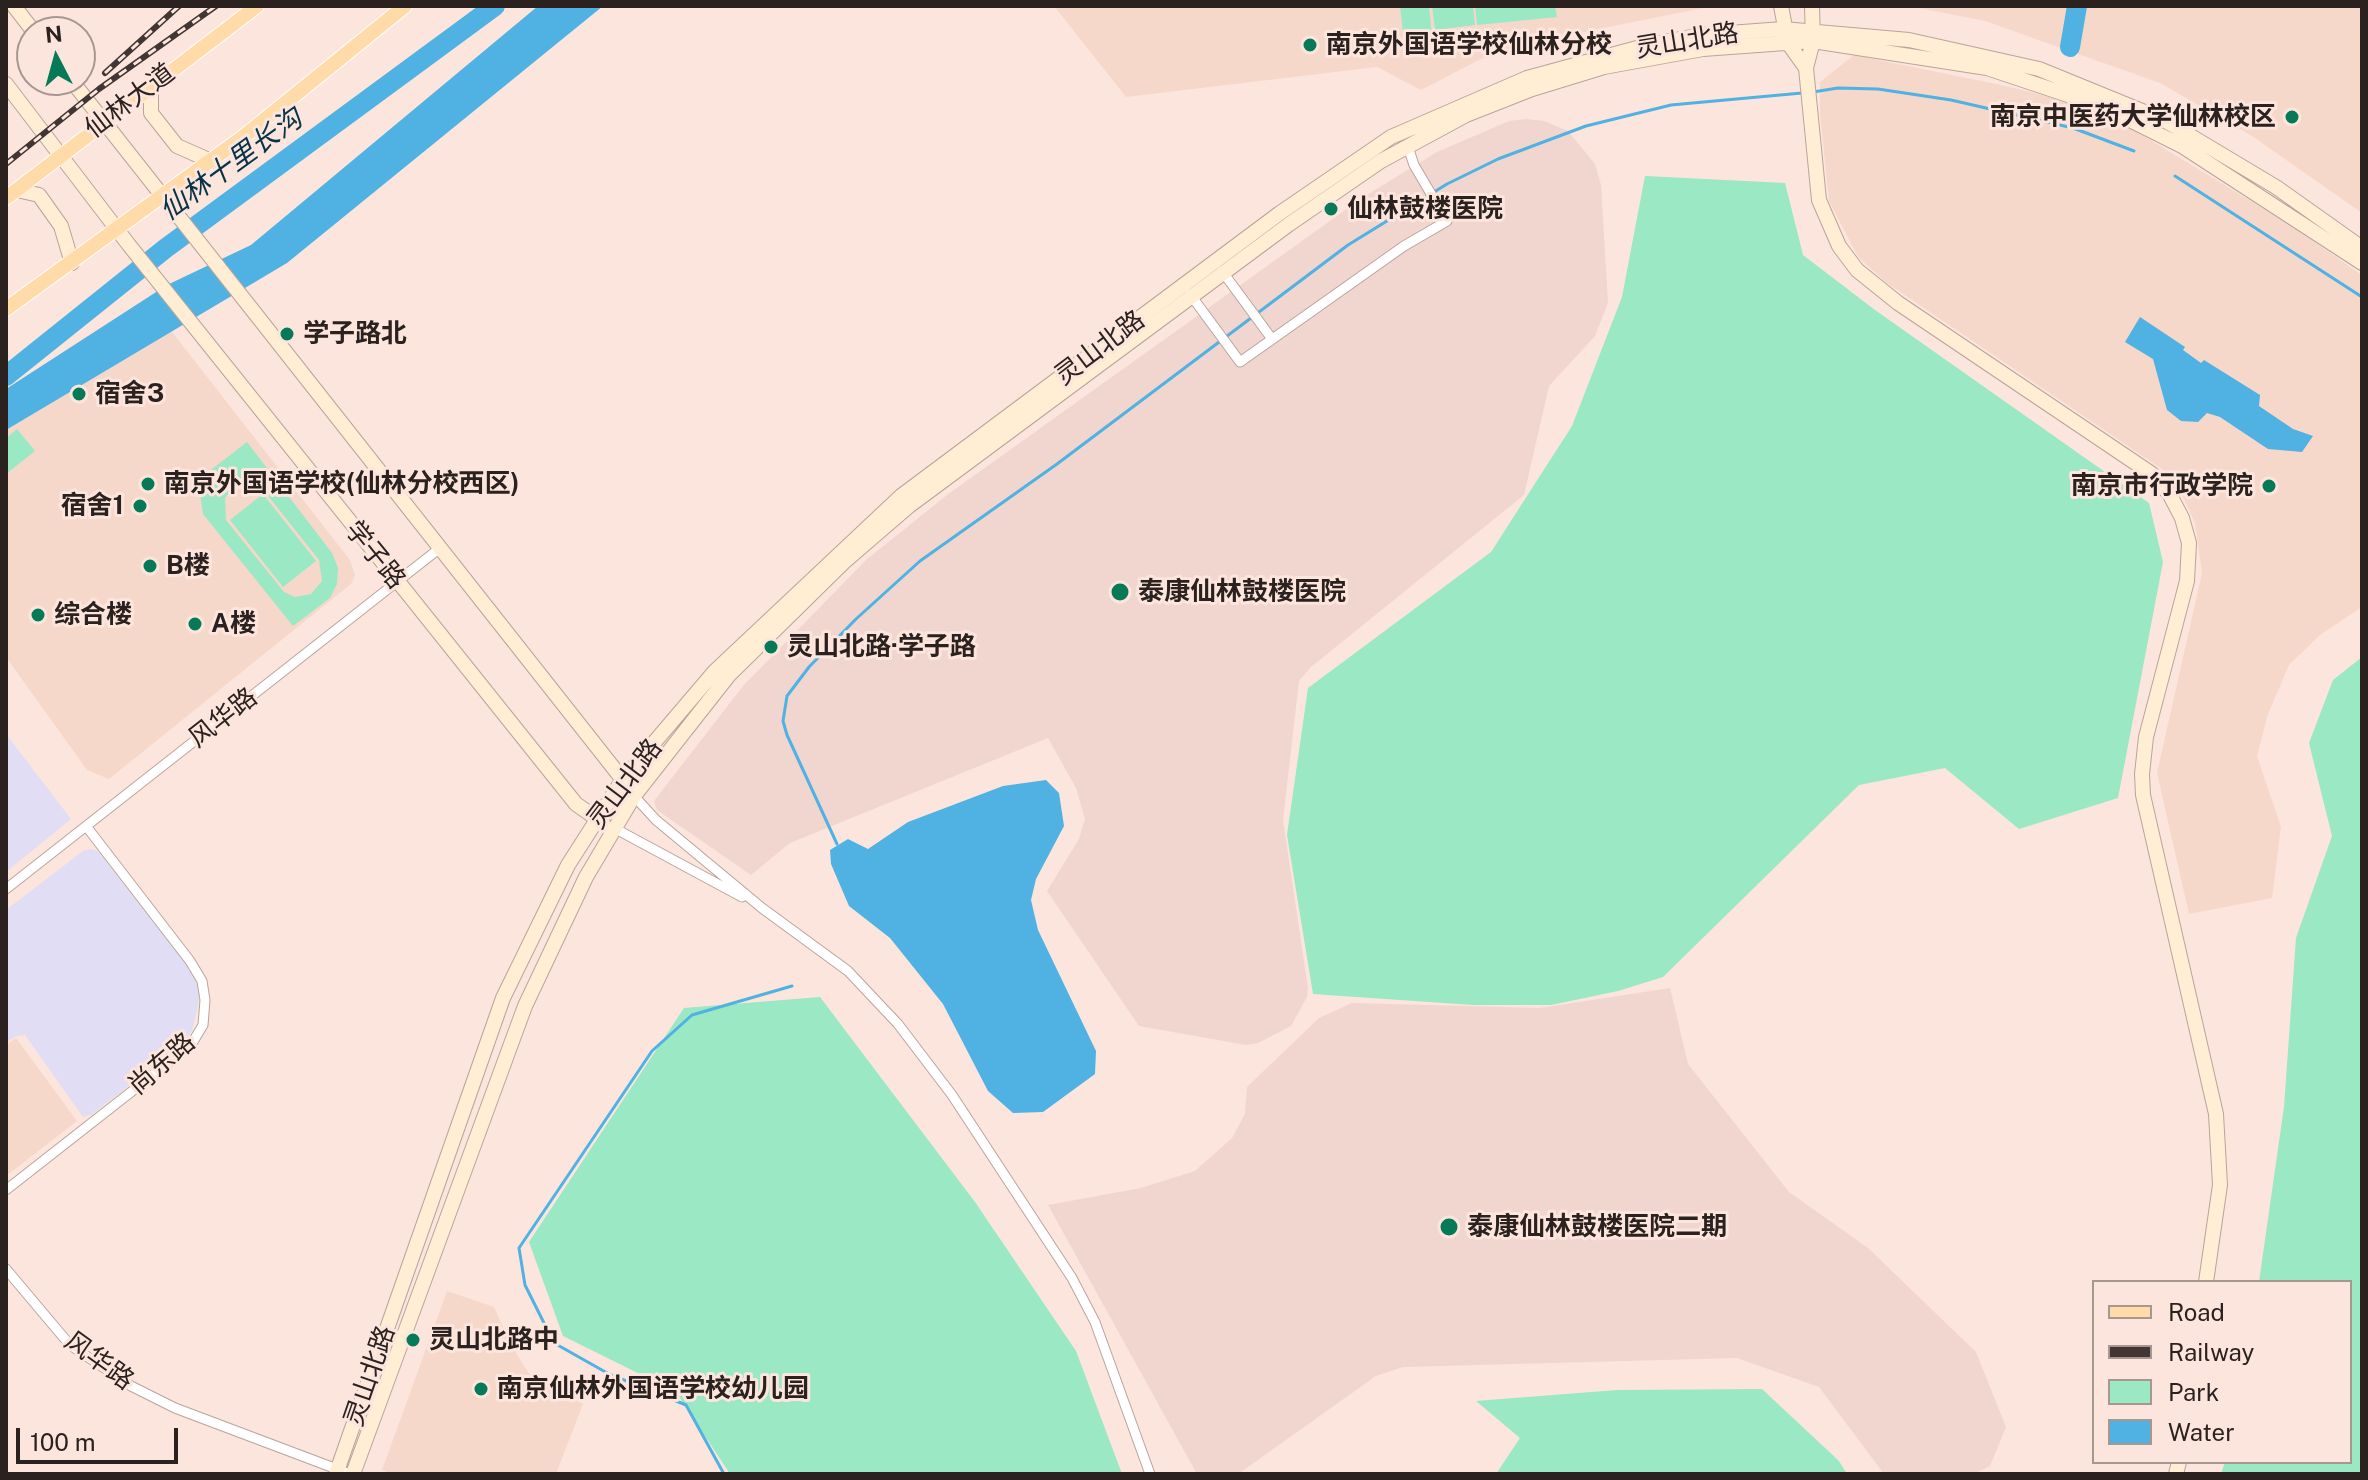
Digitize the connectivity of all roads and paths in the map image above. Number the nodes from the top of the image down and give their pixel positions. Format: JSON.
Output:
{"nodes":[{"id":1,"x":257,"y":6,"type":"edge"},
{"id":2,"x":405,"y":6,"type":"edge"},
{"id":3,"x":1781,"y":6,"type":"edge"},
{"id":4,"x":1812,"y":6,"type":"edge"},
{"id":5,"x":1785,"y":36,"type":"junction"},
{"id":6,"x":1813,"y":36,"type":"junction"},
{"id":7,"x":1806,"y":68,"type":"junction"},
{"id":8,"x":6,"y":84,"type":"edge"},
{"id":9,"x":151,"y":85,"type":"junction"},
{"id":10,"x":83,"y":96,"type":"edge"},
{"id":11,"x":103,"y":121,"type":"junction"},
{"id":12,"x":1408,"y":147,"type":"junction"},
{"id":13,"x":59,"y":155,"type":"junction"},
{"id":14,"x":211,"y":161,"type":"junction"},
{"id":15,"x":12,"y":194,"type":"edge"},
{"id":16,"x":163,"y":196,"type":"junction"},
{"id":17,"x":117,"y":230,"type":"junction"},
{"id":18,"x":2362,"y":248,"type":"edge"},
{"id":19,"x":72,"y":263,"type":"junction"},
{"id":20,"x":2362,"y":263,"type":"edge"},
{"id":21,"x":1219,"y":267,"type":"junction"},
{"id":22,"x":1188,"y":291,"type":"junction"},
{"id":23,"x":6,"y":309,"type":"edge"},
{"id":24,"x":1272,"y":339,"type":"junction"},
{"id":25,"x":440,"y":548,"type":"junction"},
{"id":26,"x":396,"y":581,"type":"junction"},
{"id":27,"x":623,"y":779,"type":"junction"},
{"id":28,"x":634,"y":796,"type":"junction"},
{"id":29,"x":596,"y":820,"type":"junction"},
{"id":30,"x":86,"y":826,"type":"junction"},
{"id":31,"x":614,"y":828,"type":"junction"},
{"id":32,"x":6,"y":889,"type":"edge"},
{"id":33,"x":762,"y":908,"type":"junction"},
{"id":34,"x":6,"y":1190,"type":"edge"},
{"id":35,"x":6,"y":1269,"type":"edge"},
{"id":36,"x":2206,"y":1280,"type":"edge"},
{"id":37,"x":344,"y":1473,"type":"edge"},
{"id":38,"x":1150,"y":1474,"type":"edge"}],
"edges":[{"from":1,"to":9,"type":"main road","name":"仙林大道"},
{"from":2,"to":14,"type":"main road"},
{"from":3,"to":5,"type":"main road"},
{"from":4,"to":6,"type":"main road"},
{"from":5,"to":6,"type":"main road","name":"灵山北路"},
{"from":5,"to":7,"type":"main road"},
{"from":5,"to":12,"type":"main road","name":"灵山北路"},
{"from":5,"to":21,"type":"main road","name":"灵山北路"},
{"from":6,"to":7,"type":"main road"},
{"from":6,"to":18,"type":"main road","name":"灵山北路"},
{"from":6,"to":20,"type":"main road","name":"灵山北路"},
{"from":7,"to":36,"type":"main road"},
{"from":8,"to":13,"type":"main road","name":"学子路"},
{"from":9,"to":11,"type":"main road","name":"仙林大道"},
{"from":9,"to":14,"type":"main road"},
{"from":10,"to":11,"type":"main road"},
{"from":11,"to":13,"type":"main road","name":"仙林大道"},
{"from":11,"to":16,"type":"main road"},
{"from":12,"to":21,"type":"main road","name":"灵山北路"},
{"from":12,"to":24,"type":"street"},
{"from":13,"to":15,"type":"main road","name":"仙林大道"},
{"from":13,"to":17,"type":"main road","name":"学子路"},
{"from":14,"to":16,"type":"main road"},
{"from":15,"to":19,"type":"main road"},
{"from":16,"to":17,"type":"main road"},
{"from":16,"to":25,"type":"main road"},
{"from":17,"to":19,"type":"main road"},
{"from":17,"to":26,"type":"main road","name":"学子路"},
{"from":19,"to":23,"type":"main road"},
{"from":21,"to":22,"type":"main road","name":"灵山北路"},
{"from":21,"to":24,"type":"street"},
{"from":22,"to":24,"type":"street"},
{"from":22,"to":27,"type":"main road","name":"灵山北路"},
{"from":22,"to":28,"type":"main road","name":"灵山北路"},
{"from":25,"to":26,"type":"street","name":"风华路"},
{"from":25,"to":27,"type":"main road"},
{"from":26,"to":29,"type":"main road","name":"学子路"},
{"from":26,"to":30,"type":"street","name":"风华路"},
{"from":27,"to":28,"type":"main road"},
{"from":27,"to":29,"type":"main road","name":"灵山北路"},
{"from":28,"to":31,"type":"main road","name":"灵山北路"},
{"from":28,"to":33,"type":"street"},
{"from":29,"to":31,"type":"main road","name":"学子路"},
{"from":29,"to":37,"type":"main road","name":"灵山北路"},
{"from":30,"to":32,"type":"street","name":"风华路"},
{"from":30,"to":34,"type":"street","name":"尚东路"},
{"from":31,"to":33,"type":"street"},
{"from":31,"to":37,"type":"main road","name":"灵山北路"},
{"from":33,"to":38,"type":"street"},
{"from":35,"to":37,"type":"street","name":"风华路"}]}
